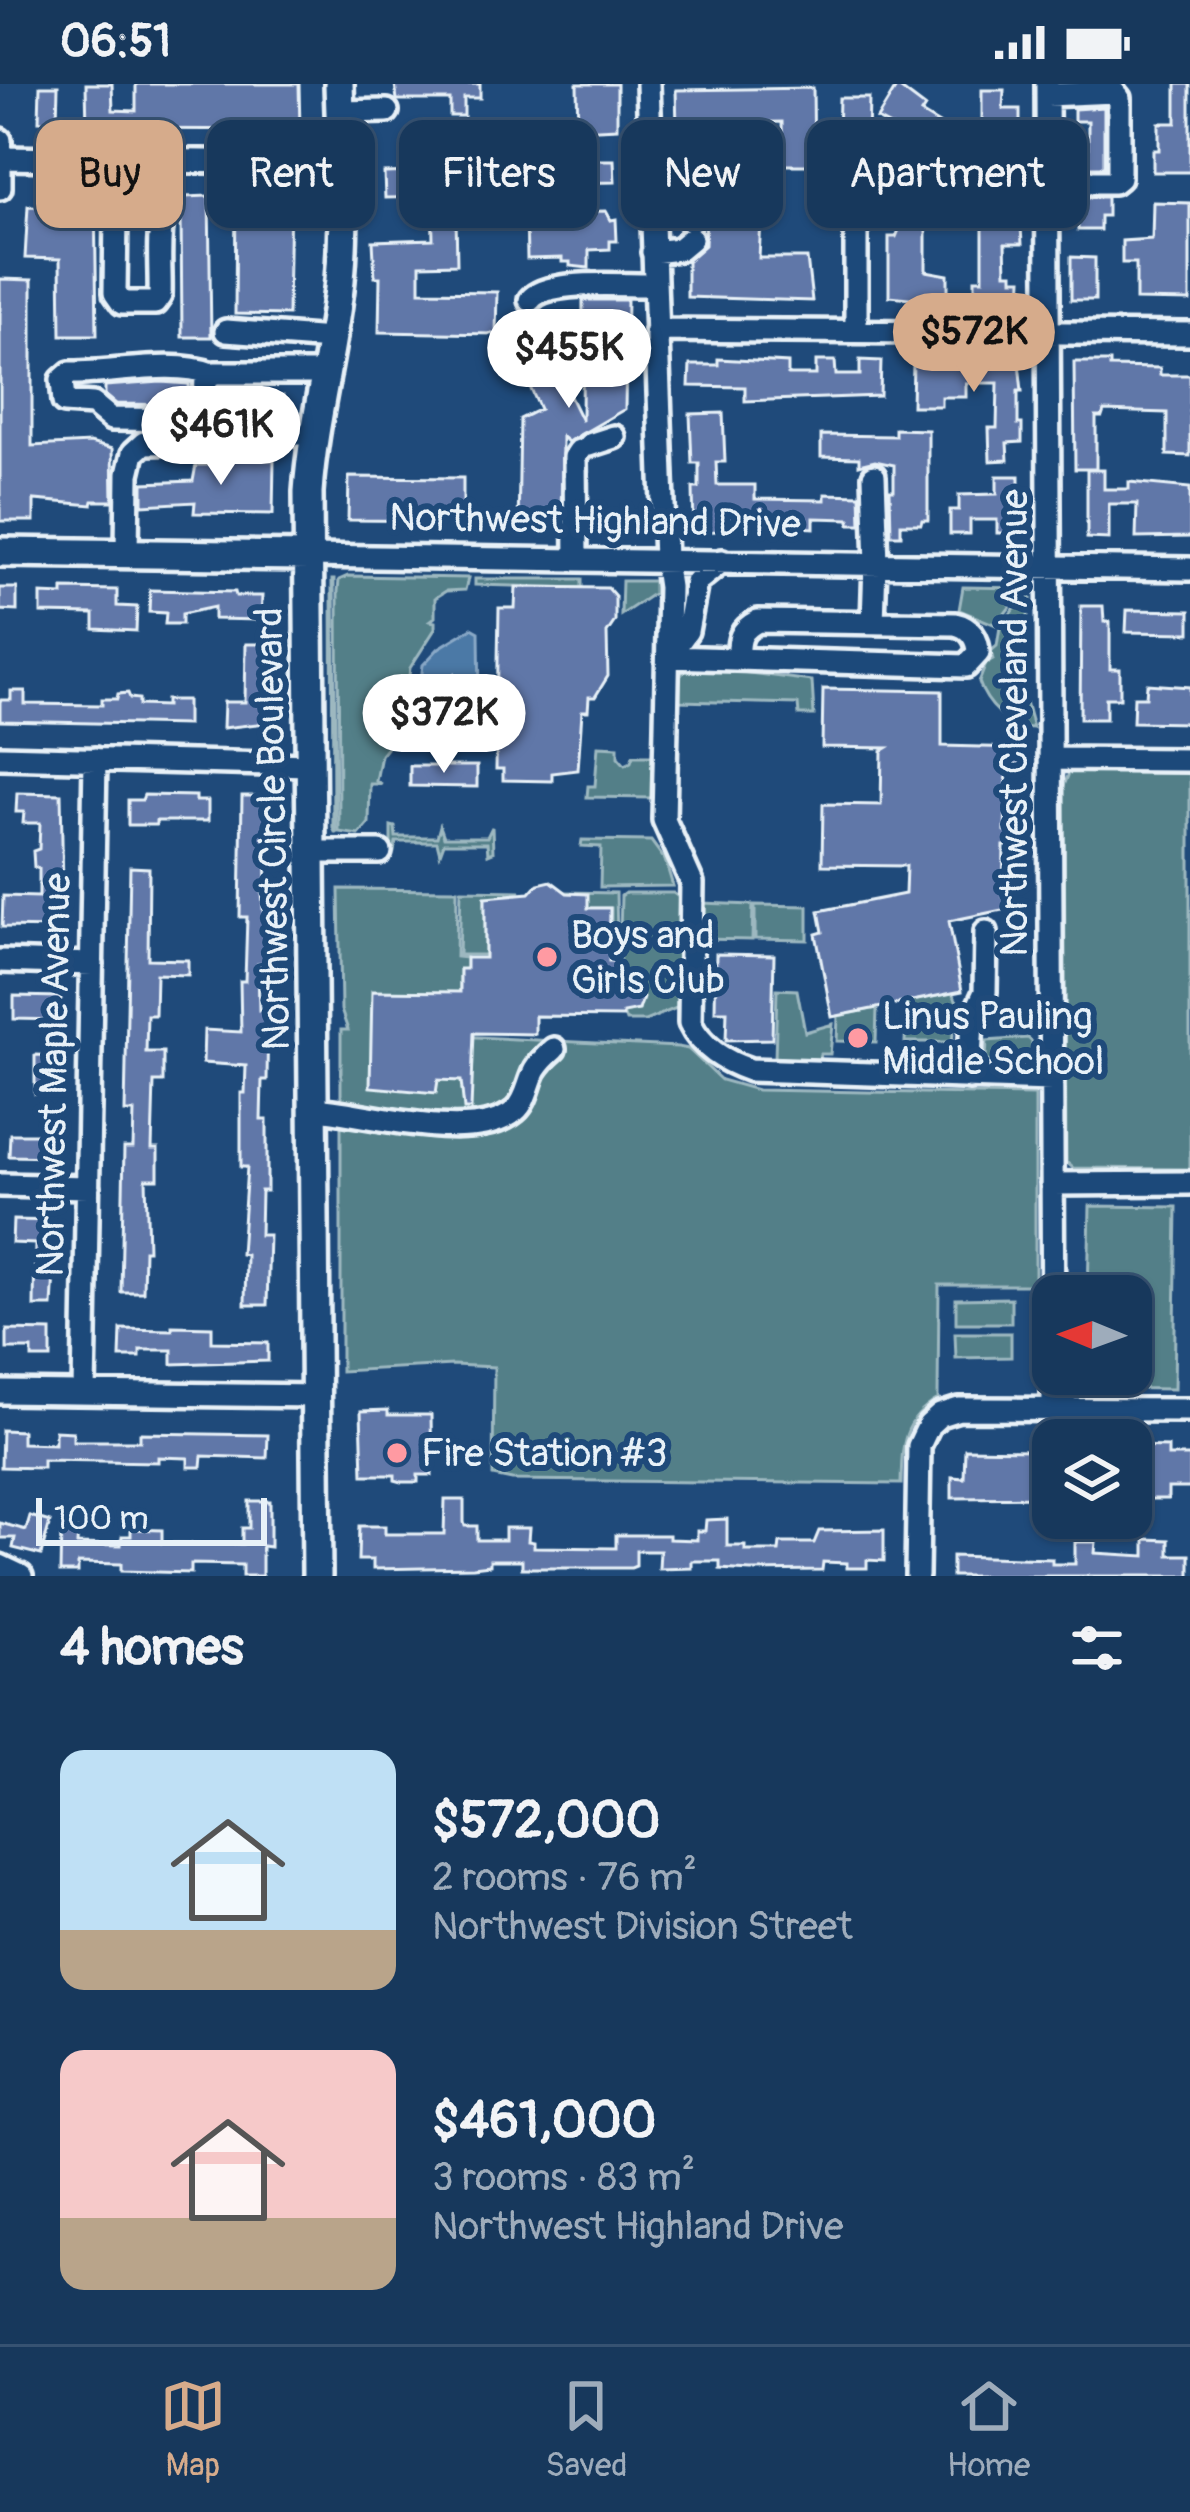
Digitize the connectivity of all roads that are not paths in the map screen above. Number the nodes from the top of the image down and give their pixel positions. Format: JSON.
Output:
{"nodes":[{"id":1,"x":648,"y":84,"type":"edge"},
{"id":2,"x":1047,"y":88,"type":"edge"},
{"id":3,"x":340,"y":98,"type":"edge"},
{"id":4,"x":387,"y":111,"type":"dead end"},
{"id":5,"x":649,"y":120,"type":"edge"},
{"id":6,"x":1047,"y":120,"type":"edge"},
{"id":7,"x":0,"y":140,"type":"edge"},
{"id":8,"x":0,"y":158,"type":"edge"},
{"id":9,"x":36,"y":158,"type":"edge"},
{"id":10,"x":1087,"y":182,"type":"edge"},
{"id":11,"x":0,"y":188,"type":"edge"},
{"id":12,"x":116,"y":228,"type":"edge"},
{"id":13,"x":163,"y":228,"type":"edge"},
{"id":14,"x":341,"y":228,"type":"edge"},
{"id":15,"x":652,"y":228,"type":"edge"},
{"id":16,"x":690,"y":228,"type":"edge"},
{"id":17,"x":856,"y":228,"type":"edge"},
{"id":18,"x":1047,"y":228,"type":"edge"},
{"id":19,"x":653,"y":252,"type":"junction"},
{"id":20,"x":654,"y":285,"type":"junction"},
{"id":21,"x":530,"y":300,"type":"dead end"},
{"id":22,"x":656,"y":329,"type":"junction"},
{"id":23,"x":226,"y":331,"type":"dead end"},
{"id":24,"x":856,"y":331,"type":"junction"},
{"id":25,"x":1047,"y":333,"type":"junction"},
{"id":26,"x":1190,"y":334,"type":"edge"},
{"id":27,"x":330,"y":339,"type":"junction"},
{"id":28,"x":323,"y":373,"type":"junction"},
{"id":29,"x":212,"y":374,"type":"junction"},
{"id":30,"x":204,"y":428,"type":"junction"},
{"id":31,"x":312,"y":434,"type":"junction"},
{"id":32,"x":614,"y":437,"type":"dead end"},
{"id":33,"x":874,"y":476,"type":"dead end"},
{"id":34,"x":0,"y":552,"type":"edge"},
{"id":35,"x":128,"y":554,"type":"junction"},
{"id":36,"x":308,"y":556,"type":"junction"},
{"id":37,"x":576,"y":559,"type":"junction"},
{"id":38,"x":665,"y":560,"type":"junction"},
{"id":39,"x":722,"y":560,"type":"junction"},
{"id":40,"x":876,"y":564,"type":"junction"},
{"id":41,"x":1049,"y":567,"type":"junction"},
{"id":42,"x":1190,"y":569,"type":"edge"},
{"id":43,"x":873,"y":622,"type":"junction"},
{"id":44,"x":668,"y":657,"type":"junction"},
{"id":45,"x":739,"y":659,"type":"junction"},
{"id":46,"x":0,"y":757,"type":"edge"},
{"id":47,"x":95,"y":759,"type":"junction"},
{"id":48,"x":1050,"y":759,"type":"junction"},
{"id":49,"x":1190,"y":760,"type":"edge"},
{"id":50,"x":310,"y":765,"type":"junction"},
{"id":51,"x":310,"y":852,"type":"junction"},
{"id":52,"x":380,"y":852,"type":"dead end"},
{"id":53,"x":986,"y":932,"type":"dead end"},
{"id":54,"x":0,"y":962,"type":"edge"},
{"id":55,"x":92,"y":964,"type":"junction"},
{"id":56,"x":554,"y":1048,"type":"dead end"},
{"id":57,"x":969,"y":1078,"type":"junction"},
{"id":58,"x":1052,"y":1080,"type":"junction"},
{"id":59,"x":315,"y":1109,"type":"junction"},
{"id":60,"x":1190,"y":1183,"type":"edge"},
{"id":61,"x":1052,"y":1184,"type":"junction"},
{"id":62,"x":0,"y":1185,"type":"edge"},
{"id":63,"x":88,"y":1186,"type":"junction"},
{"id":64,"x":1053,"y":1275,"type":"edge"},
{"id":65,"x":0,"y":1392,"type":"edge"},
{"id":66,"x":84,"y":1393,"type":"junction"},
{"id":67,"x":1053,"y":1395,"type":"edge"},
{"id":68,"x":316,"y":1396,"type":"junction"},
{"id":69,"x":1053,"y":1409,"type":"junction"},
{"id":70,"x":1190,"y":1410,"type":"edge"},
{"id":71,"x":0,"y":1566,"type":"edge"},
{"id":72,"x":21,"y":1576,"type":"edge"},
{"id":73,"x":317,"y":1576,"type":"edge"},
{"id":74,"x":917,"y":1576,"type":"edge"}],
"edges":[{"from":1,"to":5,"type":"street"},
{"from":2,"to":6,"type":"street","name":"Northwest Cleveland Avenue"},
{"from":2,"to":10,"type":"street"},
{"from":3,"to":4,"type":"street"},
{"from":7,"to":8,"type":"street"},
{"from":8,"to":9,"type":"street"},
{"from":8,"to":11,"type":"street"},
{"from":12,"to":13,"type":"street"},
{"from":14,"to":27,"type":"main road","name":"Northwest Circle Boulevard"},
{"from":15,"to":19,"type":"street"},
{"from":16,"to":19,"type":"street"},
{"from":17,"to":24,"type":"street"},
{"from":18,"to":25,"type":"street","name":"Northwest Cleveland Avenue"},
{"from":19,"to":20,"type":"street"},
{"from":20,"to":21,"type":"street"},
{"from":20,"to":22,"type":"street"},
{"from":22,"to":24,"type":"street"},
{"from":22,"to":38,"type":"street"},
{"from":23,"to":27,"type":"street"},
{"from":24,"to":25,"type":"street"},
{"from":25,"to":26,"type":"street"},
{"from":25,"to":41,"type":"street","name":"Northwest Cleveland Avenue"},
{"from":27,"to":28,"type":"main road","name":"Northwest Circle Boulevard"},
{"from":28,"to":29,"type":"street"},
{"from":28,"to":31,"type":"main road","name":"Northwest Circle Boulevard"},
{"from":29,"to":30,"type":"street"},
{"from":29,"to":30,"type":"street"},
{"from":30,"to":31,"type":"street"},
{"from":30,"to":35,"type":"street"},
{"from":31,"to":36,"type":"main road","name":"Northwest Circle Boulevard"},
{"from":32,"to":37,"type":"street"},
{"from":33,"to":40,"type":"street"},
{"from":34,"to":35,"type":"main road","name":"Northwest Highland Drive"},
{"from":35,"to":36,"type":"main road","name":"Northwest Highland Drive"},
{"from":36,"to":37,"type":"street","name":"Northwest Highland Drive"},
{"from":36,"to":50,"type":"main road","name":"Northwest Circle Boulevard"},
{"from":37,"to":38,"type":"street","name":"Northwest Highland Drive"},
{"from":38,"to":39,"type":"street","name":"Northwest Highland Drive"},
{"from":38,"to":44,"type":"street"},
{"from":39,"to":40,"type":"street","name":"Northwest Highland Drive"},
{"from":39,"to":44,"type":"street"},
{"from":40,"to":41,"type":"street","name":"Northwest Highland Drive"},
{"from":40,"to":43,"type":"street"},
{"from":41,"to":42,"type":"street","name":"Northwest Highland Drive"},
{"from":41,"to":48,"type":"street","name":"Northwest Cleveland Avenue"},
{"from":43,"to":45,"type":"street"},
{"from":43,"to":45,"type":"street"},
{"from":44,"to":45,"type":"street"},
{"from":44,"to":57,"type":"street"},
{"from":46,"to":47,"type":"street"},
{"from":47,"to":50,"type":"street"},
{"from":47,"to":55,"type":"street","name":"Northwest Maple Avenue"},
{"from":48,"to":49,"type":"street"},
{"from":48,"to":58,"type":"street","name":"Northwest Cleveland Avenue"},
{"from":50,"to":51,"type":"main road","name":"Northwest Circle Boulevard"},
{"from":51,"to":52,"type":"street"},
{"from":51,"to":59,"type":"main road","name":"Northwest Circle Boulevard"},
{"from":53,"to":57,"type":"street"},
{"from":54,"to":55,"type":"street"},
{"from":55,"to":63,"type":"street","name":"Northwest Maple Avenue"},
{"from":56,"to":59,"type":"street"},
{"from":57,"to":58,"type":"street"},
{"from":58,"to":61,"type":"street","name":"Northwest Cleveland Avenue"},
{"from":59,"to":68,"type":"main road","name":"Northwest Circle Boulevard"},
{"from":60,"to":61,"type":"street"},
{"from":61,"to":64,"type":"street","name":"Northwest Cleveland Avenue"},
{"from":62,"to":63,"type":"street"},
{"from":63,"to":66,"type":"street","name":"Northwest Maple Avenue"},
{"from":65,"to":66,"type":"street"},
{"from":66,"to":68,"type":"street"},
{"from":67,"to":69,"type":"street"},
{"from":68,"to":73,"type":"main road","name":"Northwest Circle Boulevard"},
{"from":69,"to":70,"type":"street"},
{"from":69,"to":74,"type":"street"},
{"from":71,"to":72,"type":"street"}]}
